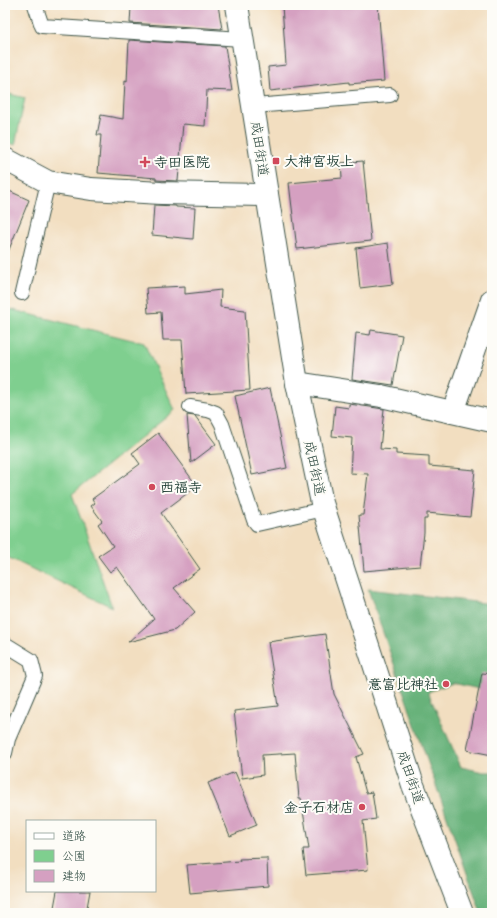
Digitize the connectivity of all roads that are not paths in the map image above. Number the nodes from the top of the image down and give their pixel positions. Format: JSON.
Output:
{"nodes":[{"id":1,"x":35,"y":5,"type":"edge"},
{"id":2,"x":237,"y":5,"type":"edge"},
{"id":3,"x":242,"y":39,"type":"junction"},
{"id":4,"x":390,"y":94,"type":"dead end"},
{"id":5,"x":254,"y":106,"type":"junction"},
{"id":6,"x":5,"y":159,"type":"edge"},
{"id":7,"x":48,"y":182,"type":"junction"},
{"id":8,"x":267,"y":195,"type":"junction"},
{"id":9,"x":22,"y":293,"type":"dead end"},
{"id":10,"x":492,"y":300,"type":"edge"},
{"id":11,"x":297,"y":383,"type":"junction"},
{"id":12,"x":190,"y":407,"type":"dead end"},
{"id":13,"x":453,"y":412,"type":"junction"},
{"id":14,"x":492,"y":421,"type":"edge"},
{"id":15,"x":324,"y":508,"type":"junction"},
{"id":16,"x":5,"y":644,"type":"edge"},
{"id":17,"x":5,"y":754,"type":"edge"},
{"id":18,"x":462,"y":913,"type":"edge"}],
"edges":[{"from":1,"to":3,"type":"lane"},
{"from":2,"to":3,"type":"street","name":"成田街道"},
{"from":3,"to":5,"type":"street","name":"成田街道"},
{"from":4,"to":5,"type":"lane"},
{"from":5,"to":8,"type":"street","name":"成田街道"},
{"from":6,"to":7,"type":"street"},
{"from":7,"to":8,"type":"street"},
{"from":7,"to":9,"type":"lane"},
{"from":8,"to":11,"type":"street","name":"成田街道"},
{"from":10,"to":13,"type":"street"},
{"from":11,"to":13,"type":"street"},
{"from":11,"to":15,"type":"street","name":"成田街道"},
{"from":12,"to":15,"type":"lane"},
{"from":13,"to":14,"type":"street"},
{"from":15,"to":18,"type":"street","name":"成田街道"},
{"from":16,"to":17,"type":"lane"}]}
